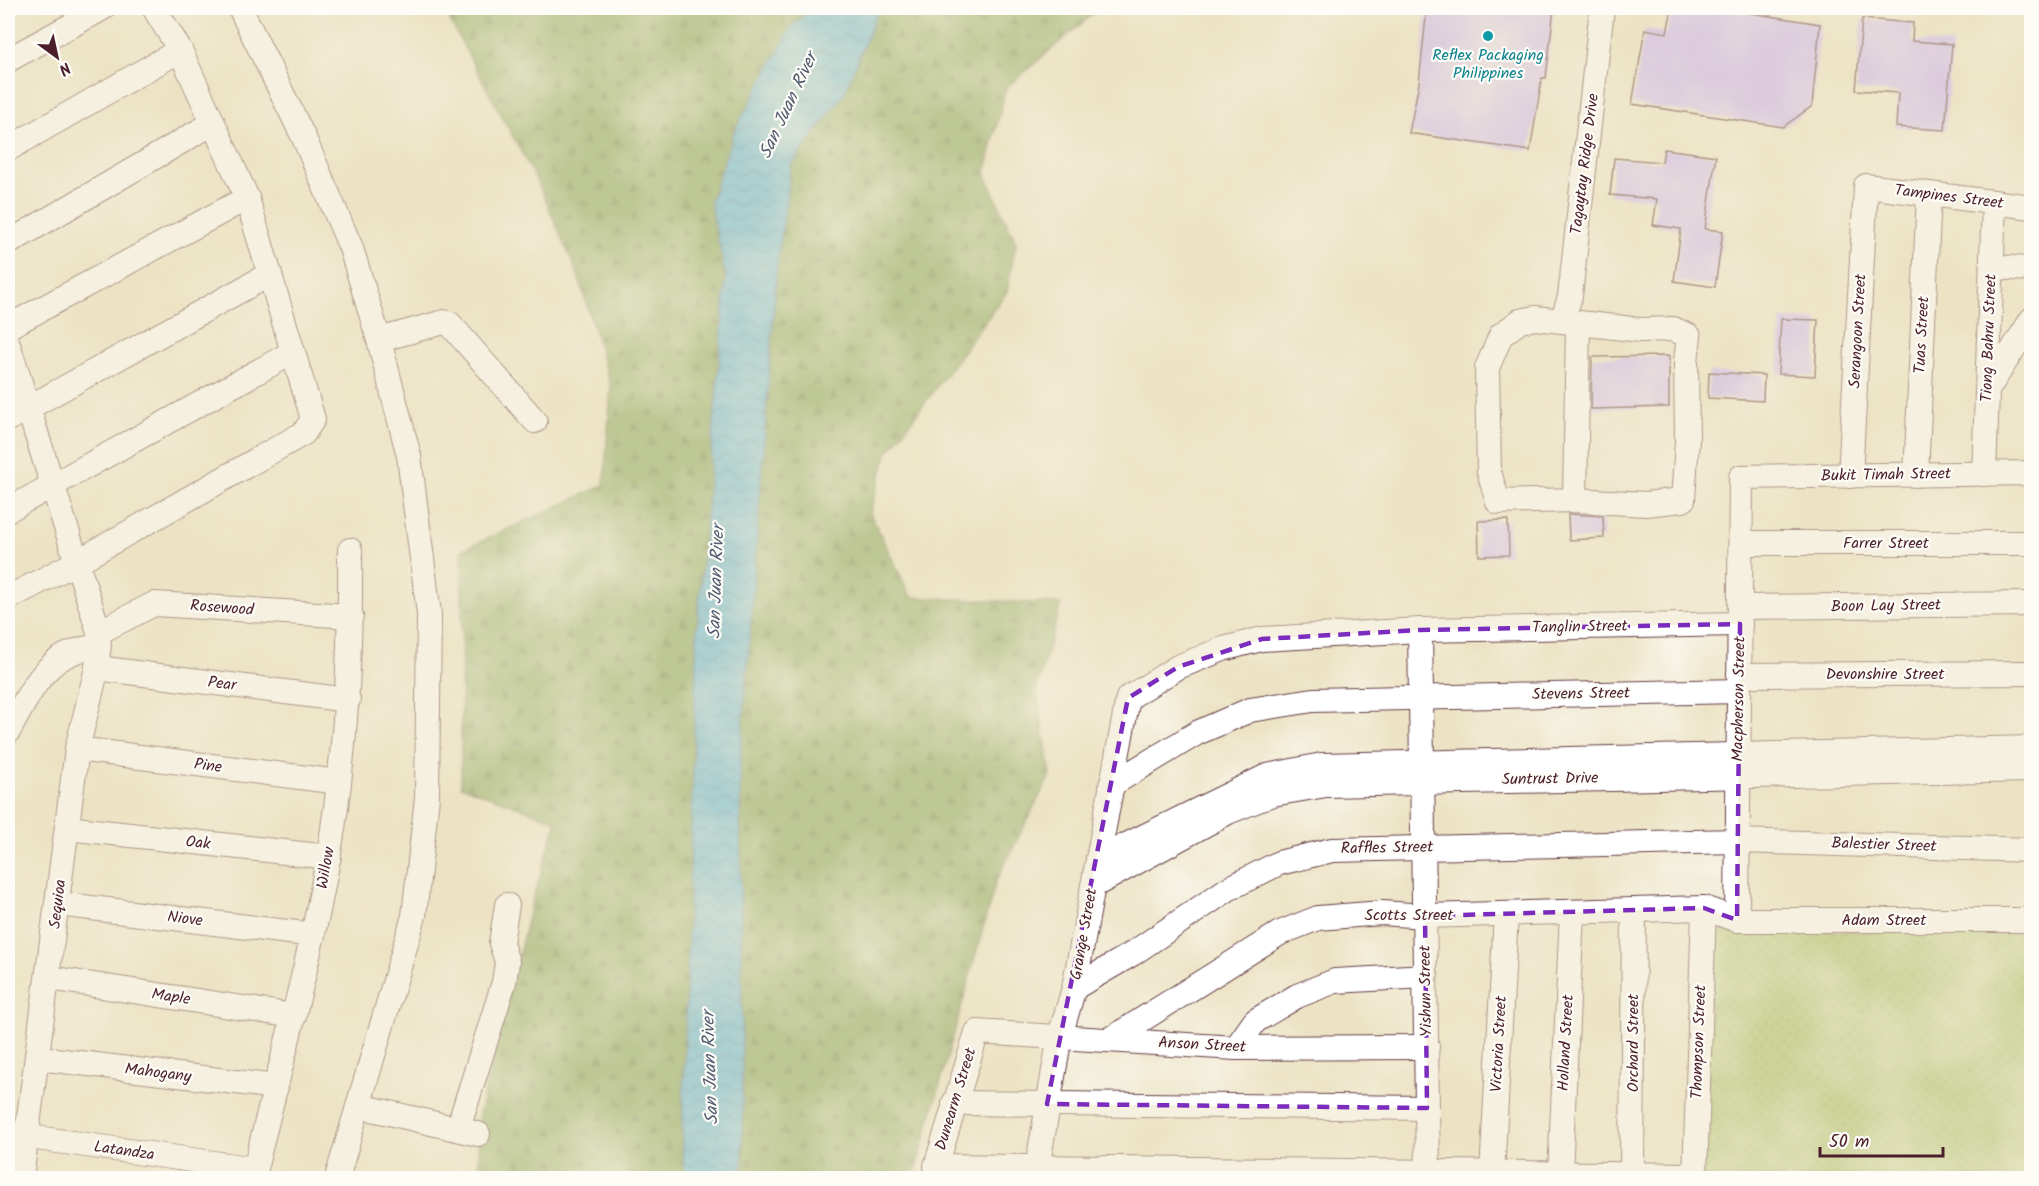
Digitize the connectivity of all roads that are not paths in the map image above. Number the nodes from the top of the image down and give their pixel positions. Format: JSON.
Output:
{"nodes":[{"id":1,"x":102,"y":8,"type":"edge"},
{"id":2,"x":154,"y":8,"type":"edge"},
{"id":3,"x":240,"y":8,"type":"edge"},
{"id":4,"x":1602,"y":8,"type":"edge"},
{"id":5,"x":180,"y":50,"type":"junction"},
{"id":6,"x":8,"y":60,"type":"edge"},
{"id":7,"x":213,"y":123,"type":"junction"},
{"id":8,"x":8,"y":149,"type":"edge"},
{"id":9,"x":1866,"y":186,"type":"joint"},
{"id":10,"x":1929,"y":194,"type":"junction"},
{"id":11,"x":247,"y":198,"type":"junction"},
{"id":12,"x":1994,"y":202,"type":"junction"},
{"id":13,"x":2031,"y":207,"type":"edge"},
{"id":14,"x":8,"y":243,"type":"edge"},
{"id":15,"x":1992,"y":267,"type":"junction"},
{"id":16,"x":2031,"y":269,"type":"edge"},
{"id":17,"x":270,"y":274,"type":"junction"},
{"id":18,"x":2031,"y":319,"type":"edge"},
{"id":19,"x":1570,"y":321,"type":"junction"},
{"id":20,"x":8,"y":327,"type":"edge"},
{"id":21,"x":379,"y":340,"type":"junction"},
{"id":22,"x":8,"y":344,"type":"edge"},
{"id":23,"x":293,"y":352,"type":"junction"},
{"id":24,"x":1987,"y":391,"type":"junction"},
{"id":25,"x":18,"y":414,"type":"edge"},
{"id":26,"x":535,"y":422,"type":"dead end"},
{"id":27,"x":2031,"y":473,"type":"edge"},
{"id":28,"x":1984,"y":474,"type":"junction"},
{"id":29,"x":1916,"y":475,"type":"junction"},
{"id":30,"x":1850,"y":476,"type":"junction"},
{"id":31,"x":1741,"y":477,"type":"joint"},
{"id":32,"x":52,"y":486,"type":"junction"},
{"id":33,"x":1575,"y":500,"type":"junction"},
{"id":34,"x":8,"y":510,"type":"edge"},
{"id":35,"x":1741,"y":543,"type":"junction"},
{"id":36,"x":2031,"y":543,"type":"edge"},
{"id":37,"x":350,"y":550,"type":"dead end"},
{"id":38,"x":77,"y":562,"type":"junction"},
{"id":39,"x":8,"y":598,"type":"edge"},
{"id":40,"x":2031,"y":604,"type":"edge"},
{"id":41,"x":351,"y":616,"type":"junction"},
{"id":42,"x":1740,"y":616,"type":"junction"},
{"id":43,"x":1420,"y":630,"type":"junction"},
{"id":44,"x":98,"y":649,"type":"junction"},
{"id":45,"x":2031,"y":673,"type":"edge"},
{"id":46,"x":1739,"y":683,"type":"junction"},
{"id":47,"x":1422,"y":696,"type":"junction"},
{"id":48,"x":1128,"y":698,"type":"joint"},
{"id":49,"x":348,"y":700,"type":"junction"},
{"id":50,"x":8,"y":732,"type":"edge"},
{"id":51,"x":2031,"y":748,"type":"edge"},
{"id":52,"x":77,"y":749,"type":"junction"},
{"id":53,"x":1738,"y":764,"type":"junction"},
{"id":54,"x":2031,"y":770,"type":"edge"},
{"id":55,"x":1423,"y":771,"type":"junction"},
{"id":56,"x":339,"y":782,"type":"junction"},
{"id":57,"x":1112,"y":785,"type":"junction"},
{"id":58,"x":67,"y":828,"type":"junction"},
{"id":59,"x":1737,"y":841,"type":"junction"},
{"id":60,"x":1424,"y":847,"type":"junction"},
{"id":61,"x":2031,"y":850,"type":"edge"},
{"id":62,"x":328,"y":857,"type":"junction"},
{"id":63,"x":1098,"y":860,"type":"junction"},
{"id":64,"x":1093,"y":886,"type":"junction"},
{"id":65,"x":58,"y":904,"type":"junction"},
{"id":66,"x":507,"y":905,"type":"dead end"},
{"id":67,"x":1704,"y":909,"type":"junction"},
{"id":68,"x":1634,"y":910,"type":"junction"},
{"id":69,"x":1572,"y":912,"type":"junction"},
{"id":70,"x":1506,"y":914,"type":"junction"},
{"id":71,"x":1425,"y":916,"type":"junction"},
{"id":72,"x":1737,"y":920,"type":"junction"},
{"id":73,"x":2031,"y":920,"type":"edge"},
{"id":74,"x":313,"y":935,"type":"junction"},
{"id":75,"x":1426,"y":976,"type":"junction"},
{"id":76,"x":49,"y":978,"type":"junction"},
{"id":77,"x":1074,"y":988,"type":"junction"},
{"id":78,"x":294,"y":1016,"type":"junction"},
{"id":79,"x":977,"y":1032,"type":"joint"},
{"id":80,"x":1060,"y":1036,"type":"junction"},
{"id":81,"x":1111,"y":1039,"type":"junction"},
{"id":82,"x":1427,"y":1047,"type":"junction"},
{"id":83,"x":1236,"y":1048,"type":"junction"},
{"id":84,"x":39,"y":1058,"type":"junction"},
{"id":85,"x":276,"y":1088,"type":"junction"},
{"id":86,"x":954,"y":1103,"type":"junction"},
{"id":87,"x":1047,"y":1104,"type":"junction"},
{"id":88,"x":360,"y":1106,"type":"junction"},
{"id":89,"x":1427,"y":1108,"type":"junction"},
{"id":90,"x":18,"y":1136,"type":"edge"},
{"id":91,"x":1037,"y":1168,"type":"junction"},
{"id":92,"x":1428,"y":1173,"type":"junction"},
{"id":93,"x":255,"y":1174,"type":"edge"},
{"id":94,"x":1492,"y":1174,"type":"junction"},
{"id":95,"x":1560,"y":1174,"type":"junction"},
{"id":96,"x":1632,"y":1175,"type":"junction"},
{"id":97,"x":21,"y":1179,"type":"edge"},
{"id":98,"x":337,"y":1179,"type":"edge"}],
"edges":[{"from":1,"to":6,"type":"street"},
{"from":2,"to":5,"type":"street"},
{"from":3,"to":21,"type":"street"},
{"from":4,"to":19,"type":"street","name":"Tagaytay Ridge Drive"},
{"from":5,"to":7,"type":"street"},
{"from":5,"to":8,"type":"street"},
{"from":7,"to":11,"type":"street"},
{"from":7,"to":14,"type":"street"},
{"from":9,"to":10,"type":"street","name":"Tampines Street"},
{"from":9,"to":30,"type":"street","name":"Serangoon Street"},
{"from":10,"to":12,"type":"street","name":"Tampines Street"},
{"from":10,"to":29,"type":"street","name":"Tuas Street"},
{"from":11,"to":17,"type":"street"},
{"from":11,"to":20,"type":"street"},
{"from":12,"to":13,"type":"street","name":"Tampines Street"},
{"from":12,"to":15,"type":"street","name":"Tiong Bahru Street"},
{"from":15,"to":16,"type":"street"},
{"from":15,"to":24,"type":"street","name":"Tiong Bahru Street"},
{"from":17,"to":23,"type":"street"},
{"from":17,"to":25,"type":"street"},
{"from":18,"to":24,"type":"street"},
{"from":19,"to":33,"type":"street","name":"Tagaytay Ridge Drive"},
{"from":19,"to":33,"type":"street"},
{"from":19,"to":33,"type":"street"},
{"from":21,"to":26,"type":"street"},
{"from":21,"to":88,"type":"street"},
{"from":22,"to":25,"type":"street"},
{"from":23,"to":32,"type":"street"},
{"from":23,"to":38,"type":"street"},
{"from":24,"to":28,"type":"street","name":"Tiong Bahru Street"},
{"from":25,"to":32,"type":"street"},
{"from":27,"to":28,"type":"street","name":"Bukit Timah Street"},
{"from":28,"to":29,"type":"street","name":"Bukit Timah Street"},
{"from":29,"to":30,"type":"street","name":"Bukit Timah Street"},
{"from":30,"to":31,"type":"street","name":"Bukit Timah Street"},
{"from":31,"to":35,"type":"street","name":"Macpherson Street"},
{"from":32,"to":34,"type":"street"},
{"from":32,"to":38,"type":"street"},
{"from":35,"to":36,"type":"street","name":"Farrer Street"},
{"from":35,"to":42,"type":"street","name":"Macpherson Street"},
{"from":37,"to":41,"type":"street","name":"Willow"},
{"from":38,"to":39,"type":"street"},
{"from":38,"to":44,"type":"street"},
{"from":40,"to":42,"type":"street","name":"Boon Lay Street"},
{"from":41,"to":44,"type":"street","name":"Rosewood"},
{"from":41,"to":49,"type":"street","name":"Willow"},
{"from":42,"to":43,"type":"street","name":"Tanglin Street"},
{"from":42,"to":46,"type":"street","name":"Macpherson Street"},
{"from":43,"to":47,"type":"street","name":"Yishun Street"},
{"from":43,"to":48,"type":"street","name":"Tanglin Street"},
{"from":44,"to":49,"type":"street","name":"Pear"},
{"from":44,"to":50,"type":"street"},
{"from":44,"to":52,"type":"street","name":"Sequioa"},
{"from":45,"to":46,"type":"street","name":"Devonshire Street"},
{"from":46,"to":47,"type":"street","name":"Stevens Street"},
{"from":46,"to":53,"type":"street","name":"Macpherson Street"},
{"from":47,"to":55,"type":"street","name":"Yishun Street"},
{"from":47,"to":57,"type":"street","name":"Stevens Street"},
{"from":48,"to":57,"type":"street","name":"Grange Street"},
{"from":49,"to":56,"type":"street","name":"Willow"},
{"from":51,"to":53,"type":"street","name":"Suntrust Drive"},
{"from":52,"to":56,"type":"street","name":"Pine"},
{"from":52,"to":58,"type":"street","name":"Sequioa"},
{"from":53,"to":54,"type":"street","name":"Suntrust Drive"},
{"from":53,"to":55,"type":"street","name":"Suntrust Drive"},
{"from":53,"to":59,"type":"street","name":"Macpherson Street"},
{"from":55,"to":60,"type":"street","name":"Yishun Street"},
{"from":55,"to":63,"type":"street","name":"Suntrust Drive"},
{"from":55,"to":64,"type":"street","name":"Suntrust Drive"},
{"from":56,"to":62,"type":"street","name":"Willow"},
{"from":57,"to":63,"type":"street","name":"Grange Street"},
{"from":58,"to":62,"type":"street","name":"Oak"},
{"from":58,"to":65,"type":"street","name":"Sequioa"},
{"from":59,"to":60,"type":"street","name":"Raffles Street"},
{"from":59,"to":61,"type":"street","name":"Balestier Street"},
{"from":59,"to":72,"type":"street","name":"Macpherson Street"},
{"from":60,"to":71,"type":"street","name":"Yishun Street"},
{"from":60,"to":77,"type":"street","name":"Raffles Street"},
{"from":62,"to":74,"type":"street","name":"Willow"},
{"from":63,"to":64,"type":"street","name":"Grange Street"},
{"from":64,"to":77,"type":"street","name":"Grange Street"},
{"from":65,"to":74,"type":"street","name":"Niove"},
{"from":65,"to":76,"type":"street","name":"Sequioa"},
{"from":66,"to":88,"type":"street"},
{"from":67,"to":68,"type":"street","name":"Scotts Street"},
{"from":67,"to":72,"type":"street","name":"Scotts Street"},
{"from":67,"to":96,"type":"street","name":"Thompson Street"},
{"from":68,"to":69,"type":"street","name":"Scotts Street"},
{"from":68,"to":96,"type":"street","name":"Orchard Street"},
{"from":69,"to":70,"type":"street","name":"Scotts Street"},
{"from":69,"to":95,"type":"street","name":"Holland Street"},
{"from":70,"to":71,"type":"street","name":"Scotts Street"},
{"from":70,"to":94,"type":"street","name":"Victoria Street"},
{"from":71,"to":75,"type":"street","name":"Yishun Street"},
{"from":71,"to":81,"type":"street","name":"Scotts Street"},
{"from":72,"to":73,"type":"street","name":"Adam Street"},
{"from":74,"to":78,"type":"street","name":"Willow"},
{"from":75,"to":82,"type":"street","name":"Yishun Street"},
{"from":75,"to":83,"type":"street"},
{"from":76,"to":78,"type":"street","name":"Maple"},
{"from":76,"to":84,"type":"street","name":"Sequioa"},
{"from":77,"to":80,"type":"street","name":"Grange Street"},
{"from":78,"to":85,"type":"street","name":"Willow"},
{"from":79,"to":80,"type":"street","name":"Anson Street"},
{"from":79,"to":86,"type":"street","name":"Dunearm Street"},
{"from":80,"to":81,"type":"street","name":"Anson Street"},
{"from":80,"to":87,"type":"street","name":"Grange Street"},
{"from":81,"to":83,"type":"street","name":"Anson Street"},
{"from":82,"to":83,"type":"street","name":"Anson Street"},
{"from":82,"to":89,"type":"street","name":"Yishun Street"},
{"from":84,"to":85,"type":"street","name":"Mahogany"},
{"from":84,"to":90,"type":"street","name":"Sequioa"},
{"from":85,"to":93,"type":"street","name":"Willow"},
{"from":86,"to":87,"type":"street"},
{"from":86,"to":91,"type":"street","name":"Dunearm Street"},
{"from":87,"to":89,"type":"street"},
{"from":87,"to":91,"type":"street","name":"Grange Street"},
{"from":88,"to":98,"type":"street"},
{"from":89,"to":92,"type":"street","name":"Yishun Street"},
{"from":90,"to":93,"type":"street","name":"Latandza"},
{"from":90,"to":97,"type":"street","name":"Sequioa"},
{"from":91,"to":92,"type":"street"},
{"from":92,"to":94,"type":"street"},
{"from":94,"to":95,"type":"street"},
{"from":95,"to":96,"type":"street"}]}
